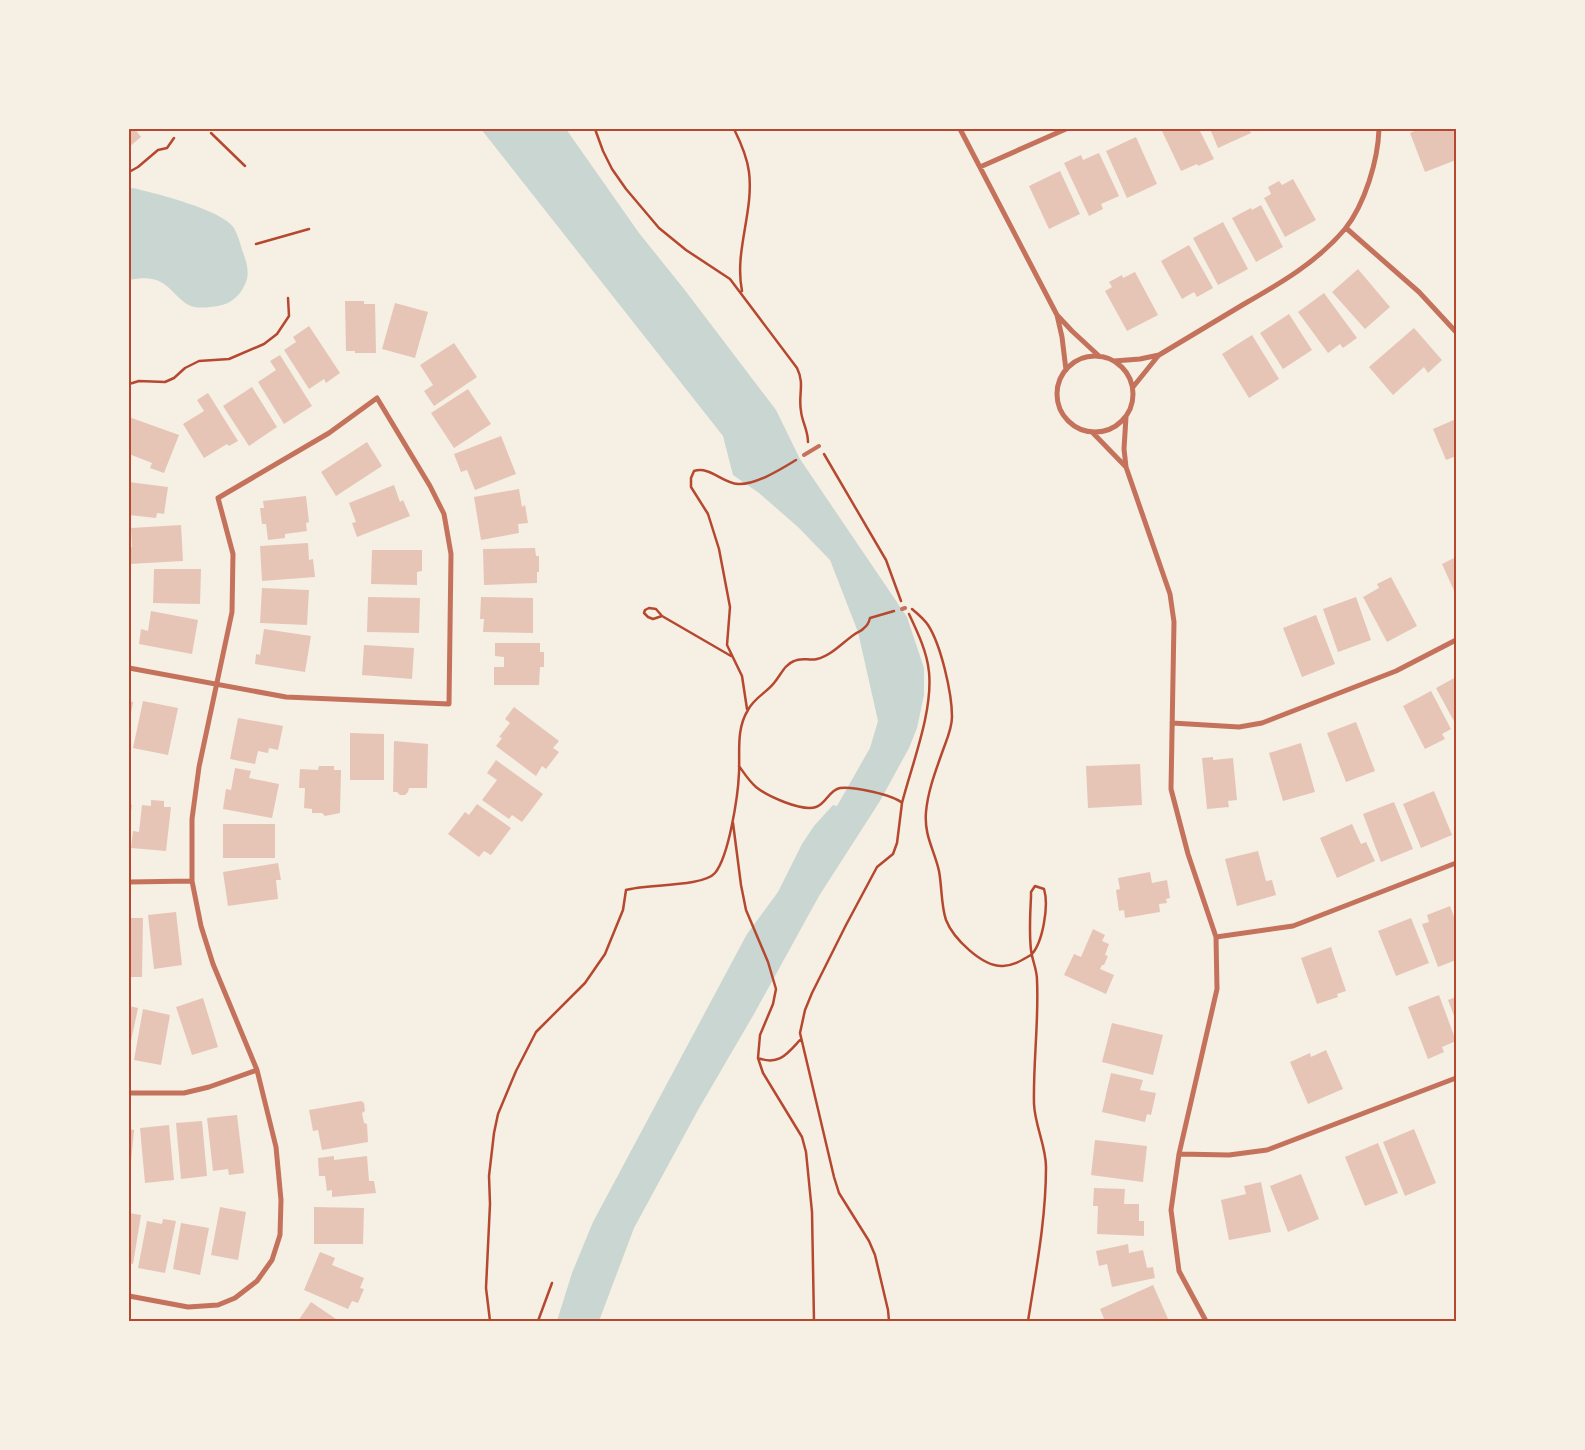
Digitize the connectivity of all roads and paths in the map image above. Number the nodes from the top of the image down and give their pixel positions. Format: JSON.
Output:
{"nodes":[{"id":1,"x":594,"y":129,"type":"edge"},
{"id":2,"x":734,"y":129,"type":"edge"},
{"id":3,"x":960,"y":129,"type":"edge"},
{"id":4,"x":1066,"y":129,"type":"edge"},
{"id":5,"x":1379,"y":129,"type":"edge"},
{"id":6,"x":211,"y":132,"type":"dead end"},
{"id":7,"x":174,"y":138,"type":"dead end"},
{"id":8,"x":245,"y":166,"type":"dead end"},
{"id":9,"x":980,"y":168,"type":"junction"},
{"id":10,"x":129,"y":172,"type":"edge"},
{"id":11,"x":1346,"y":228,"type":"junction"},
{"id":12,"x":309,"y":229,"type":"dead end"},
{"id":13,"x":256,"y":244,"type":"dead end"},
{"id":14,"x":742,"y":293,"type":"junction"},
{"id":15,"x":288,"y":298,"type":"dead end"},
{"id":16,"x":1057,"y":315,"type":"junction"},
{"id":17,"x":1456,"y":332,"type":"edge"},
{"id":18,"x":1159,"y":355,"type":"junction"},
{"id":19,"x":1099,"y":356,"type":"junction"},
{"id":20,"x":1114,"y":361,"type":"junction"},
{"id":21,"x":1066,"y":370,"type":"junction"},
{"id":22,"x":129,"y":384,"type":"edge"},
{"id":23,"x":1133,"y":387,"type":"junction"},
{"id":24,"x":1126,"y":417,"type":"junction"},
{"id":25,"x":806,"y":427,"type":"junction"},
{"id":26,"x":1092,"y":432,"type":"junction"},
{"id":27,"x":819,"y":446,"type":"junction"},
{"id":28,"x":804,"y":455,"type":"junction"},
{"id":29,"x":1126,"y":468,"type":"junction"},
{"id":30,"x":901,"y":601,"type":"junction"},
{"id":31,"x":903,"y":608,"type":"junction"},
{"id":32,"x":662,"y":616,"type":"junction"},
{"id":33,"x":1456,"y":640,"type":"edge"},
{"id":34,"x":732,"y":657,"type":"junction"},
{"id":35,"x":129,"y":668,"type":"edge"},
{"id":36,"x":217,"y":684,"type":"junction"},
{"id":37,"x":747,"y":711,"type":"junction"},
{"id":38,"x":1172,"y":723,"type":"junction"},
{"id":39,"x":739,"y":766,"type":"junction"},
{"id":40,"x":902,"y":803,"type":"junction"},
{"id":41,"x":732,"y":819,"type":"junction"},
{"id":42,"x":1456,"y":863,"type":"edge"},
{"id":43,"x":192,"y":881,"type":"junction"},
{"id":44,"x":129,"y":882,"type":"edge"},
{"id":45,"x":1216,"y":937,"type":"junction"},
{"id":46,"x":1032,"y":954,"type":"junction"},
{"id":47,"x":801,"y":1039,"type":"junction"},
{"id":48,"x":758,"y":1058,"type":"junction"},
{"id":49,"x":257,"y":1070,"type":"junction"},
{"id":50,"x":1456,"y":1078,"type":"edge"},
{"id":51,"x":129,"y":1093,"type":"edge"},
{"id":52,"x":1179,"y":1154,"type":"junction"},
{"id":53,"x":552,"y":1283,"type":"dead end"},
{"id":54,"x":129,"y":1296,"type":"edge"},
{"id":55,"x":490,"y":1321,"type":"edge"},
{"id":56,"x":538,"y":1321,"type":"edge"},
{"id":57,"x":814,"y":1321,"type":"edge"},
{"id":58,"x":889,"y":1321,"type":"edge"},
{"id":59,"x":1028,"y":1321,"type":"edge"},
{"id":60,"x":1206,"y":1321,"type":"edge"}],
"edges":[{"from":1,"to":14,"type":"path"},
{"from":2,"to":14,"type":"path"},
{"from":3,"to":9,"type":"street"},
{"from":4,"to":9,"type":"street"},
{"from":5,"to":11,"type":"street"},
{"from":6,"to":8,"type":"path"},
{"from":7,"to":10,"type":"path"},
{"from":9,"to":16,"type":"street"},
{"from":11,"to":17,"type":"street"},
{"from":11,"to":18,"type":"street"},
{"from":12,"to":13,"type":"path"},
{"from":14,"to":25,"type":"path"},
{"from":15,"to":22,"type":"path"},
{"from":16,"to":19,"type":"street"},
{"from":16,"to":21,"type":"street"},
{"from":18,"to":20,"type":"street"},
{"from":18,"to":23,"type":"street"},
{"from":19,"to":20,"type":"street"},
{"from":19,"to":21,"type":"street"},
{"from":20,"to":23,"type":"street"},
{"from":21,"to":26,"type":"street"},
{"from":23,"to":24,"type":"street"},
{"from":24,"to":26,"type":"street"},
{"from":24,"to":29,"type":"street"},
{"from":25,"to":27,"type":"path"},
{"from":25,"to":28,"type":"path"},
{"from":26,"to":29,"type":"street"},
{"from":27,"to":28,"type":"lane"},
{"from":27,"to":30,"type":"path"},
{"from":28,"to":34,"type":"path"},
{"from":29,"to":38,"type":"street"},
{"from":30,"to":31,"type":"path"},
{"from":30,"to":46,"type":"path"},
{"from":31,"to":37,"type":"path"},
{"from":31,"to":40,"type":"path"},
{"from":32,"to":32,"type":"path"},
{"from":32,"to":34,"type":"path"},
{"from":33,"to":38,"type":"street"},
{"from":34,"to":37,"type":"path"},
{"from":35,"to":36,"type":"street"},
{"from":36,"to":36,"type":"street"},
{"from":36,"to":43,"type":"street"},
{"from":37,"to":39,"type":"path"},
{"from":38,"to":45,"type":"street"},
{"from":39,"to":40,"type":"path"},
{"from":39,"to":41,"type":"path"},
{"from":40,"to":47,"type":"path"},
{"from":41,"to":48,"type":"path"},
{"from":41,"to":55,"type":"path"},
{"from":42,"to":45,"type":"street"},
{"from":43,"to":44,"type":"street"},
{"from":43,"to":49,"type":"street"},
{"from":45,"to":52,"type":"street"},
{"from":46,"to":46,"type":"path"},
{"from":46,"to":59,"type":"path"},
{"from":47,"to":48,"type":"path"},
{"from":47,"to":58,"type":"path"},
{"from":48,"to":57,"type":"path"},
{"from":49,"to":51,"type":"street"},
{"from":49,"to":54,"type":"street"},
{"from":50,"to":52,"type":"street"},
{"from":52,"to":60,"type":"street"},
{"from":53,"to":56,"type":"path"}]}
